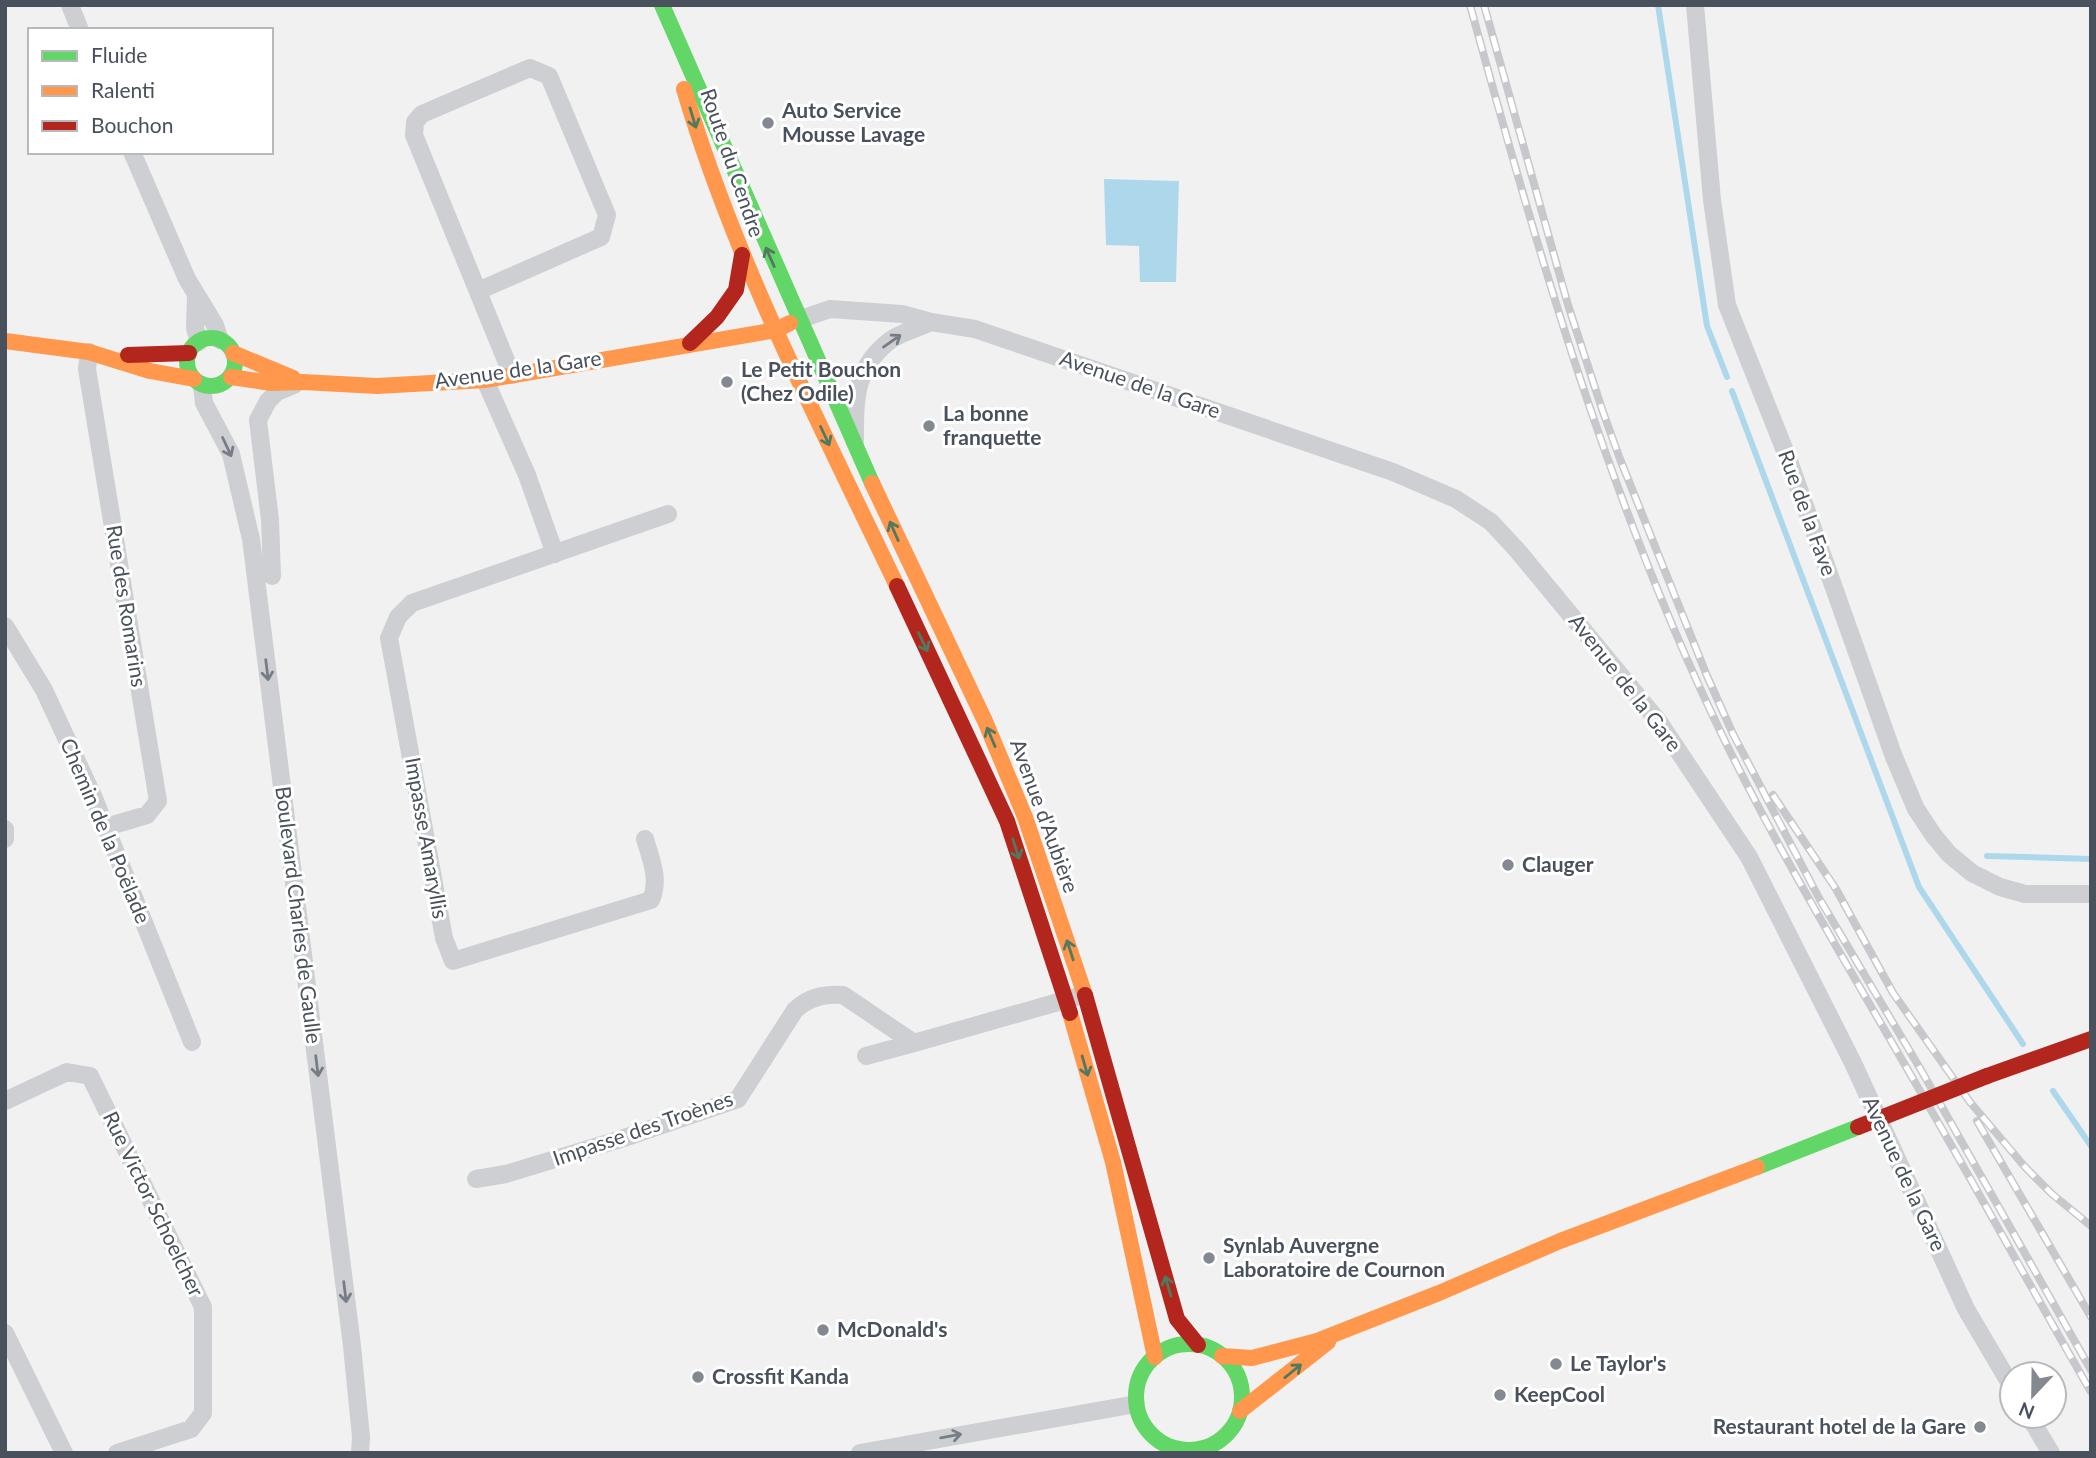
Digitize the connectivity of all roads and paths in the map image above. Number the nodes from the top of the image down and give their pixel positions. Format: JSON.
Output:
{"nodes":[{"id":1,"x":70,"y":5,"type":"edge"},
{"id":2,"x":661,"y":5,"type":"edge"},
{"id":3,"x":1695,"y":5,"type":"edge"},
{"id":4,"x":79,"y":28,"type":"edge"},
{"id":5,"x":133,"y":154,"type":"edge"},
{"id":6,"x":742,"y":255,"type":"junction"},
{"id":7,"x":478,"y":291,"type":"junction"},
{"id":8,"x":196,"y":296,"type":"junction"},
{"id":9,"x":798,"y":320,"type":"junction"},
{"id":10,"x":932,"y":322,"type":"junction"},
{"id":11,"x":776,"y":330,"type":"junction"},
{"id":12,"x":5,"y":341,"type":"edge"},
{"id":13,"x":690,"y":343,"type":"junction"},
{"id":14,"x":194,"y":347,"type":"junction"},
{"id":15,"x":227,"y":347,"type":"junction"},
{"id":16,"x":96,"y":354,"type":"junction"},
{"id":17,"x":512,"y":375,"type":"junction"},
{"id":18,"x":231,"y":377,"type":"junction"},
{"id":19,"x":485,"y":380,"type":"junction"},
{"id":20,"x":198,"y":382,"type":"junction"},
{"id":21,"x":303,"y":382,"type":"junction"},
{"id":22,"x":855,"y":445,"type":"junction"},
{"id":23,"x":668,"y":514,"type":"dead end"},
{"id":24,"x":555,"y":554,"type":"junction"},
{"id":25,"x":272,"y":576,"type":"dead end"},
{"id":26,"x":5,"y":626,"type":"edge"},
{"id":27,"x":106,"y":827,"type":"junction"},
{"id":28,"x":5,"y":829,"type":"edge"},
{"id":29,"x":5,"y":839,"type":"edge"},
{"id":30,"x":645,"y":839,"type":"dead end"},
{"id":31,"x":2091,"y":894,"type":"edge"},
{"id":32,"x":1085,"y":995,"type":"junction"},
{"id":33,"x":1066,"y":1000,"type":"junction"},
{"id":34,"x":2091,"y":1039,"type":"edge"},
{"id":35,"x":192,"y":1042,"type":"dead end"},
{"id":36,"x":914,"y":1042,"type":"junction"},
{"id":37,"x":866,"y":1056,"type":"dead end"},
{"id":38,"x":5,"y":1101,"type":"edge"},
{"id":39,"x":476,"y":1180,"type":"dead end"},
{"id":40,"x":1344,"y":1329,"type":"junction"},
{"id":41,"x":5,"y":1333,"type":"edge"},
{"id":42,"x":1198,"y":1345,"type":"junction"},
{"id":43,"x":1155,"y":1356,"type":"junction"},
{"id":44,"x":1222,"y":1356,"type":"junction"},
{"id":45,"x":1998,"y":1363,"type":"edge"},
{"id":46,"x":1136,"y":1404,"type":"junction"},
{"id":47,"x":1240,"y":1411,"type":"junction"},
{"id":48,"x":2037,"y":1430,"type":"edge"},
{"id":49,"x":1219,"y":1446,"type":"edge"},
{"id":50,"x":1171,"y":1450,"type":"edge"},
{"id":51,"x":64,"y":1453,"type":"edge"},
{"id":52,"x":117,"y":1453,"type":"edge"},
{"id":53,"x":360,"y":1453,"type":"edge"},
{"id":54,"x":860,"y":1453,"type":"edge"},
{"id":55,"x":2051,"y":1453,"type":"edge"}],
"edges":[{"from":1,"to":4,"type":"street"},
{"from":2,"to":6,"type":"main road","name":"Route du Cendre","one_way":true},
{"from":9,"to":2,"type":"main road","name":"Route du Cendre","one_way":true},
{"from":3,"to":31,"type":"street","name":"Rue de la Fave"},
{"from":5,"to":8,"type":"street"},
{"from":6,"to":11,"type":"main road","name":"Route du Cendre"},
{"from":6,"to":13,"type":"main road"},
{"from":7,"to":7,"type":"street"},
{"from":7,"to":17,"type":"street"},
{"from":8,"to":14,"type":"street"},
{"from":8,"to":15,"type":"street"},
{"from":9,"to":10,"type":"street","name":"Avenue de la Gare"},
{"from":9,"to":11,"type":"main road","name":"Avenue de la Gare"},
{"from":9,"to":22,"type":"main road","name":"Avenue d'Aubière"},
{"from":22,"to":10,"type":"street","one_way":true},
{"from":10,"to":45,"type":"street","name":"Avenue de la Gare"},
{"from":11,"to":13,"type":"main road","name":"Avenue de la Gare"},
{"from":11,"to":33,"type":"main road","name":"Avenue d'Aubière","one_way":true},
{"from":12,"to":16,"type":"main road"},
{"from":13,"to":17,"type":"main road","name":"Avenue de la Gare"},
{"from":14,"to":15,"type":"main road"},
{"from":14,"to":16,"type":"main road"},
{"from":14,"to":20,"type":"main road"},
{"from":15,"to":18,"type":"main road"},
{"from":15,"to":21,"type":"main road","name":"Avenue de la Gare"},
{"from":16,"to":20,"type":"main road"},
{"from":16,"to":27,"type":"street","name":"Rue des Romarins"},
{"from":17,"to":19,"type":"main road","name":"Avenue de la Gare"},
{"from":18,"to":20,"type":"main road"},
{"from":18,"to":21,"type":"main road","name":"Avenue de la Gare"},
{"from":19,"to":21,"type":"main road","name":"Avenue de la Gare"},
{"from":19,"to":24,"type":"street"},
{"from":20,"to":53,"type":"street","name":"Boulevard Charles de Gaulle","one_way":true},
{"from":21,"to":25,"type":"street"},
{"from":32,"to":22,"type":"main road","name":"Avenue d'Aubière","one_way":true},
{"from":23,"to":24,"type":"street","name":"Impasse Amaryllis"},
{"from":24,"to":30,"type":"street","name":"Impasse Amaryllis"},
{"from":26,"to":27,"type":"street","name":"Chemin de la Poëlade"},
{"from":27,"to":35,"type":"street","name":"Chemin de la Poëlade"},
{"from":28,"to":29,"type":"street"},
{"from":32,"to":33,"type":"street"},
{"from":42,"to":32,"type":"main road","name":"Avenue d'Aubière","one_way":true},
{"from":33,"to":36,"type":"street"},
{"from":33,"to":43,"type":"main road","name":"Avenue d'Aubière","one_way":true},
{"from":34,"to":40,"type":"main road","bridge":true},
{"from":36,"to":37,"type":"street"},
{"from":36,"to":39,"type":"street","name":"Impasse des Troènes"},
{"from":38,"to":52,"type":"street","name":"Rue Victor Schoelcher"},
{"from":40,"to":44,"type":"main road"},
{"from":47,"to":40,"type":"main road","one_way":true},
{"from":41,"to":51,"type":"street"},
{"from":42,"to":43,"type":"main road"},
{"from":42,"to":44,"type":"main road"},
{"from":43,"to":46,"type":"main road"},
{"from":44,"to":47,"type":"main road"},
{"from":46,"to":50,"type":"main road"},
{"from":54,"to":46,"type":"street","one_way":true},
{"from":47,"to":49,"type":"main road"},
{"from":48,"to":55,"type":"street"},
{"from":49,"to":50,"type":"main road"}]}
